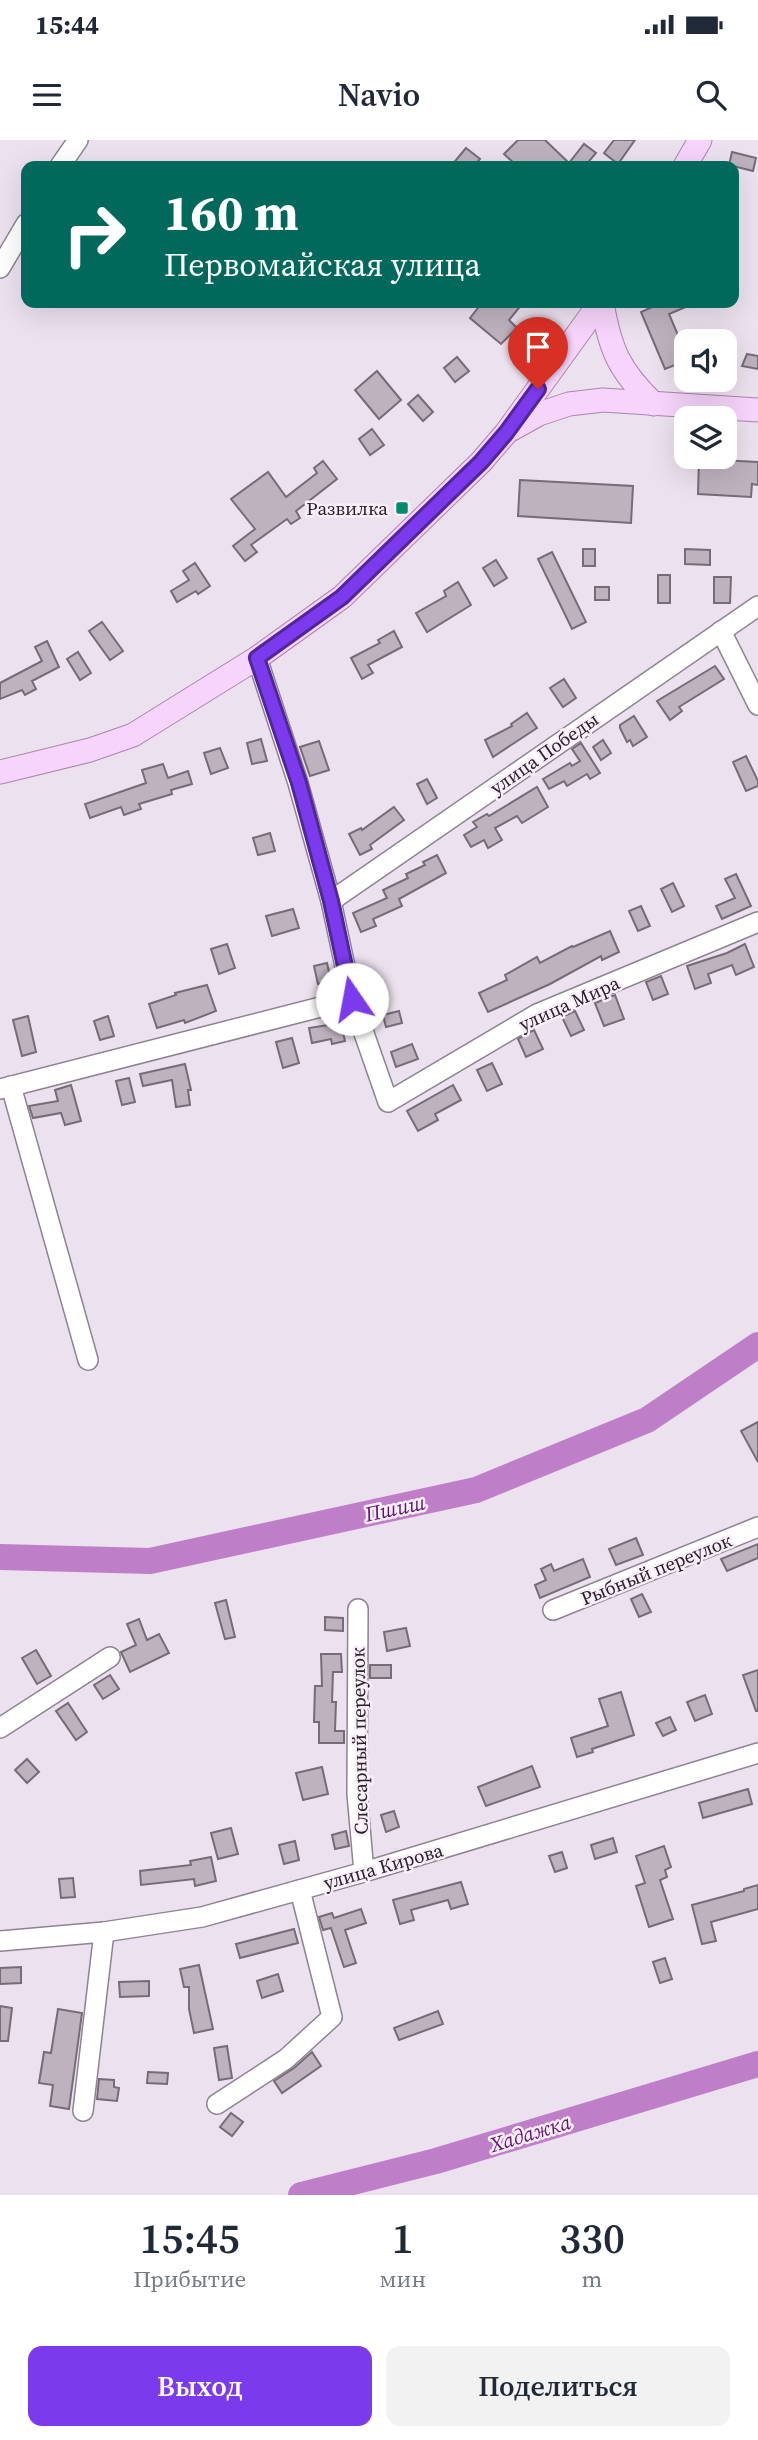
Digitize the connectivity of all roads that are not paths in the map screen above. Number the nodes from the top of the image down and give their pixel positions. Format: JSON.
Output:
{"nodes":[{"id":1,"x":78,"y":140,"type":"edge"},
{"id":2,"x":700,"y":140,"type":"edge"},
{"id":3,"x":63,"y":161,"type":"edge"},
{"id":4,"x":688,"y":161,"type":"edge"},
{"id":5,"x":21,"y":232,"type":"edge"},
{"id":6,"x":0,"y":268,"type":"edge"},
{"id":7,"x":597,"y":308,"type":"edge"},
{"id":8,"x":602,"y":308,"type":"edge"},
{"id":9,"x":654,"y":404,"type":"junction"},
{"id":10,"x":758,"y":410,"type":"edge"},
{"id":11,"x":506,"y":433,"type":"junction"},
{"id":12,"x":758,"y":606,"type":"edge"},
{"id":13,"x":721,"y":631,"type":"junction"},
{"id":14,"x":257,"y":658,"type":"junction"},
{"id":15,"x":758,"y":705,"type":"edge"},
{"id":16,"x":0,"y":772,"type":"edge"},
{"id":17,"x":331,"y":901,"type":"junction"},
{"id":18,"x":758,"y":922,"type":"edge"},
{"id":19,"x":352,"y":999,"type":"junction"},
{"id":20,"x":5,"y":1087,"type":"edge"},
{"id":21,"x":88,"y":1360,"type":"dead end"},
{"id":22,"x":758,"y":1527,"type":"edge"},
{"id":23,"x":358,"y":1609,"type":"dead end"},
{"id":24,"x":553,"y":1610,"type":"dead end"},
{"id":25,"x":110,"y":1657,"type":"dead end"},
{"id":26,"x":0,"y":1728,"type":"edge"},
{"id":27,"x":758,"y":1753,"type":"edge"},
{"id":28,"x":364,"y":1872,"type":"junction"},
{"id":29,"x":300,"y":1890,"type":"junction"},
{"id":30,"x":104,"y":1932,"type":"junction"},
{"id":31,"x":0,"y":1941,"type":"edge"},
{"id":32,"x":216,"y":2104,"type":"dead end"},
{"id":33,"x":83,"y":2111,"type":"dead end"}],
"edges":[{"from":1,"to":3,"type":"street"},
{"from":2,"to":4,"type":"main road"},
{"from":5,"to":6,"type":"street"},
{"from":7,"to":11,"type":"main road"},
{"from":8,"to":9,"type":"main road"},
{"from":9,"to":10,"type":"main road"},
{"from":9,"to":11,"type":"main road"},
{"from":11,"to":14,"type":"main road"},
{"from":12,"to":13,"type":"street","name":"улица Победы"},
{"from":13,"to":15,"type":"street"},
{"from":13,"to":17,"type":"street","name":"улица Победы"},
{"from":14,"to":16,"type":"main road"},
{"from":14,"to":17,"type":"street"},
{"from":17,"to":19,"type":"street"},
{"from":18,"to":19,"type":"street","name":"улица Мира"},
{"from":19,"to":20,"type":"street"},
{"from":20,"to":21,"type":"street"},
{"from":22,"to":24,"type":"street","name":"Рыбный переулок"},
{"from":23,"to":28,"type":"street","name":"Слесарный переулок"},
{"from":25,"to":26,"type":"street"},
{"from":27,"to":28,"type":"street","name":"улица Кирова"},
{"from":28,"to":29,"type":"street","name":"улица Кирова"},
{"from":29,"to":30,"type":"street","name":"улица Кирова"},
{"from":29,"to":32,"type":"street"},
{"from":30,"to":31,"type":"street","name":"улица Кирова"},
{"from":30,"to":33,"type":"street"}]}
